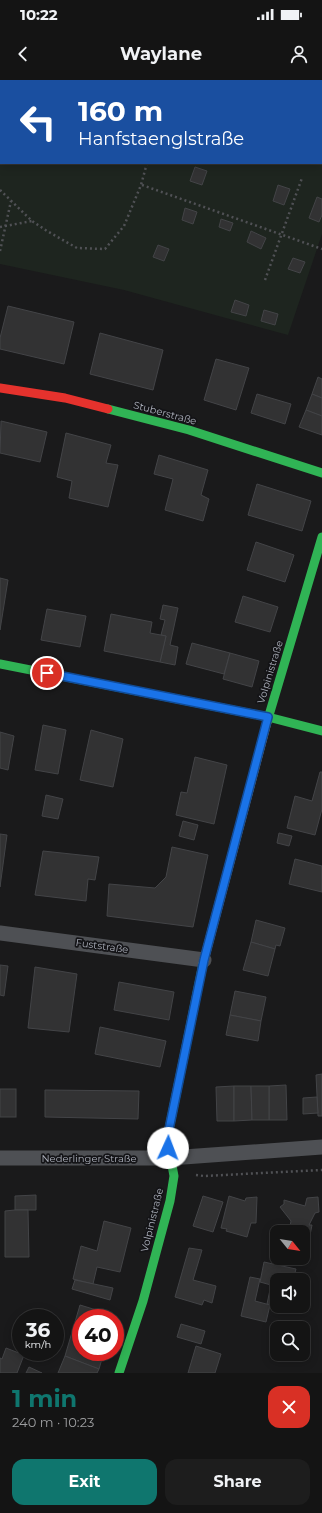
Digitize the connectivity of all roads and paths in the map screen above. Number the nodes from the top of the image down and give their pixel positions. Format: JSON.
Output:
{"nodes":[{"id":1,"x":147,"y":164,"type":"edge"},
{"id":2,"x":302,"y":178,"type":"dead end"},
{"id":3,"x":142,"y":185,"type":"junction"},
{"id":4,"x":0,"y":190,"type":"edge"},
{"id":5,"x":12,"y":200,"type":"junction"},
{"id":6,"x":32,"y":221,"type":"junction"},
{"id":7,"x":6,"y":226,"type":"junction"},
{"id":8,"x":0,"y":227,"type":"edge"},
{"id":9,"x":282,"y":234,"type":"junction"},
{"id":10,"x":322,"y":249,"type":"edge"},
{"id":11,"x":0,"y":251,"type":"edge"},
{"id":12,"x":265,"y":280,"type":"dead end"},
{"id":13,"x":0,"y":388,"type":"edge"},
{"id":14,"x":322,"y":473,"type":"edge"},
{"id":15,"x":322,"y":537,"type":"edge"},
{"id":16,"x":0,"y":664,"type":"edge"},
{"id":17,"x":268,"y":717,"type":"junction"},
{"id":18,"x":322,"y":731,"type":"edge"},
{"id":19,"x":0,"y":933,"type":"edge"},
{"id":20,"x":204,"y":960,"type":"junction"},
{"id":21,"x":322,"y":1147,"type":"edge"},
{"id":22,"x":0,"y":1158,"type":"edge"},
{"id":23,"x":170,"y":1158,"type":"junction"},
{"id":24,"x":322,"y":1170,"type":"edge"},
{"id":25,"x":192,"y":1174,"type":"dead end"},
{"id":26,"x":119,"y":1373,"type":"edge"}],
"edges":[{"from":1,"to":3,"type":"path"},
{"from":2,"to":9,"type":"path"},
{"from":3,"to":6,"type":"path"},
{"from":3,"to":9,"type":"path"},
{"from":4,"to":5,"type":"path"},
{"from":5,"to":6,"type":"path"},
{"from":5,"to":7,"type":"path"},
{"from":6,"to":7,"type":"path"},
{"from":7,"to":8,"type":"path"},
{"from":7,"to":11,"type":"path"},
{"from":9,"to":10,"type":"path"},
{"from":9,"to":12,"type":"path"},
{"from":13,"to":14,"type":"street","name":"Stuberstraße"},
{"from":15,"to":17,"type":"street","name":"Volpinistraße"},
{"from":16,"to":17,"type":"street"},
{"from":17,"to":18,"type":"street"},
{"from":17,"to":20,"type":"street","name":"Volpinistraße"},
{"from":19,"to":20,"type":"street","name":"Fuststraße"},
{"from":20,"to":23,"type":"street","name":"Volpinistraße"},
{"from":21,"to":23,"type":"street","name":"Nederlinger Straße"},
{"from":22,"to":23,"type":"street","name":"Nederlinger Straße"},
{"from":23,"to":26,"type":"street","name":"Volpinistraße"},
{"from":24,"to":25,"type":"path"}]}
